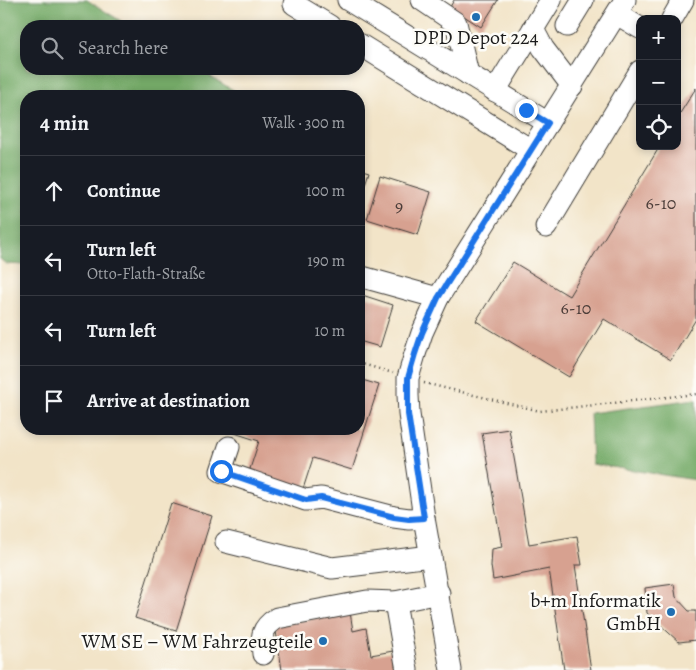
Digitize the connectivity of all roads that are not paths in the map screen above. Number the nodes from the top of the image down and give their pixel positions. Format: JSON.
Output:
{"nodes":[{"id":1,"x":296,"y":0,"type":"edge"},
{"id":2,"x":348,"y":0,"type":"edge"},
{"id":3,"x":422,"y":0,"type":"edge"},
{"id":4,"x":551,"y":0,"type":"edge"},
{"id":5,"x":583,"y":0,"type":"edge"},
{"id":6,"x":683,"y":0,"type":"edge"},
{"id":7,"x":619,"y":4,"type":"edge"},
{"id":8,"x":370,"y":8,"type":"edge"},
{"id":9,"x":674,"y":15,"type":"edge"},
{"id":10,"x":320,"y":20,"type":"edge"},
{"id":11,"x":636,"y":23,"type":"edge"},
{"id":12,"x":567,"y":26,"type":"dead end"},
{"id":13,"x":533,"y":29,"type":"junction"},
{"id":14,"x":365,"y":48,"type":"edge"},
{"id":15,"x":468,"y":74,"type":"junction"},
{"id":16,"x":636,"y":79,"type":"edge"},
{"id":17,"x":572,"y":86,"type":"junction"},
{"id":18,"x":495,"y":91,"type":"junction"},
{"id":19,"x":548,"y":123,"type":"junction"},
{"id":20,"x":531,"y":150,"type":"junction"},
{"id":21,"x":546,"y":227,"type":"dead end"},
{"id":22,"x":365,"y":278,"type":"edge"},
{"id":23,"x":438,"y":298,"type":"junction"},
{"id":24,"x":229,"y":447,"type":"dead end"},
{"id":25,"x":424,"y":518,"type":"junction"},
{"id":26,"x":226,"y":542,"type":"dead end"},
{"id":27,"x":431,"y":556,"type":"junction"},
{"id":28,"x":439,"y":594,"type":"junction"},
{"id":29,"x":395,"y":602,"type":"junction"},
{"id":30,"x":263,"y":654,"type":"dead end"},
{"id":31,"x":407,"y":670,"type":"edge"},
{"id":32,"x":451,"y":670,"type":"edge"}],
"edges":[{"from":1,"to":10,"type":"street"},
{"from":2,"to":8,"type":"street"},
{"from":3,"to":15,"type":"street"},
{"from":4,"to":13,"type":"street"},
{"from":5,"to":12,"type":"street"},
{"from":6,"to":9,"type":"street"},
{"from":7,"to":11,"type":"street"},
{"from":7,"to":17,"type":"street"},
{"from":8,"to":15,"type":"street"},
{"from":13,"to":17,"type":"street"},
{"from":13,"to":18,"type":"street"},
{"from":14,"to":20,"type":"street"},
{"from":15,"to":18,"type":"street"},
{"from":16,"to":21,"type":"street"},
{"from":17,"to":19,"type":"street"},
{"from":18,"to":19,"type":"street"},
{"from":19,"to":20,"type":"street"},
{"from":20,"to":23,"type":"street"},
{"from":22,"to":23,"type":"street"},
{"from":23,"to":25,"type":"street"},
{"from":24,"to":25,"type":"street"},
{"from":25,"to":27,"type":"street"},
{"from":26,"to":27,"type":"street"},
{"from":27,"to":28,"type":"street"},
{"from":28,"to":29,"type":"street"},
{"from":28,"to":32,"type":"street"},
{"from":29,"to":30,"type":"street"},
{"from":29,"to":31,"type":"street"}]}
